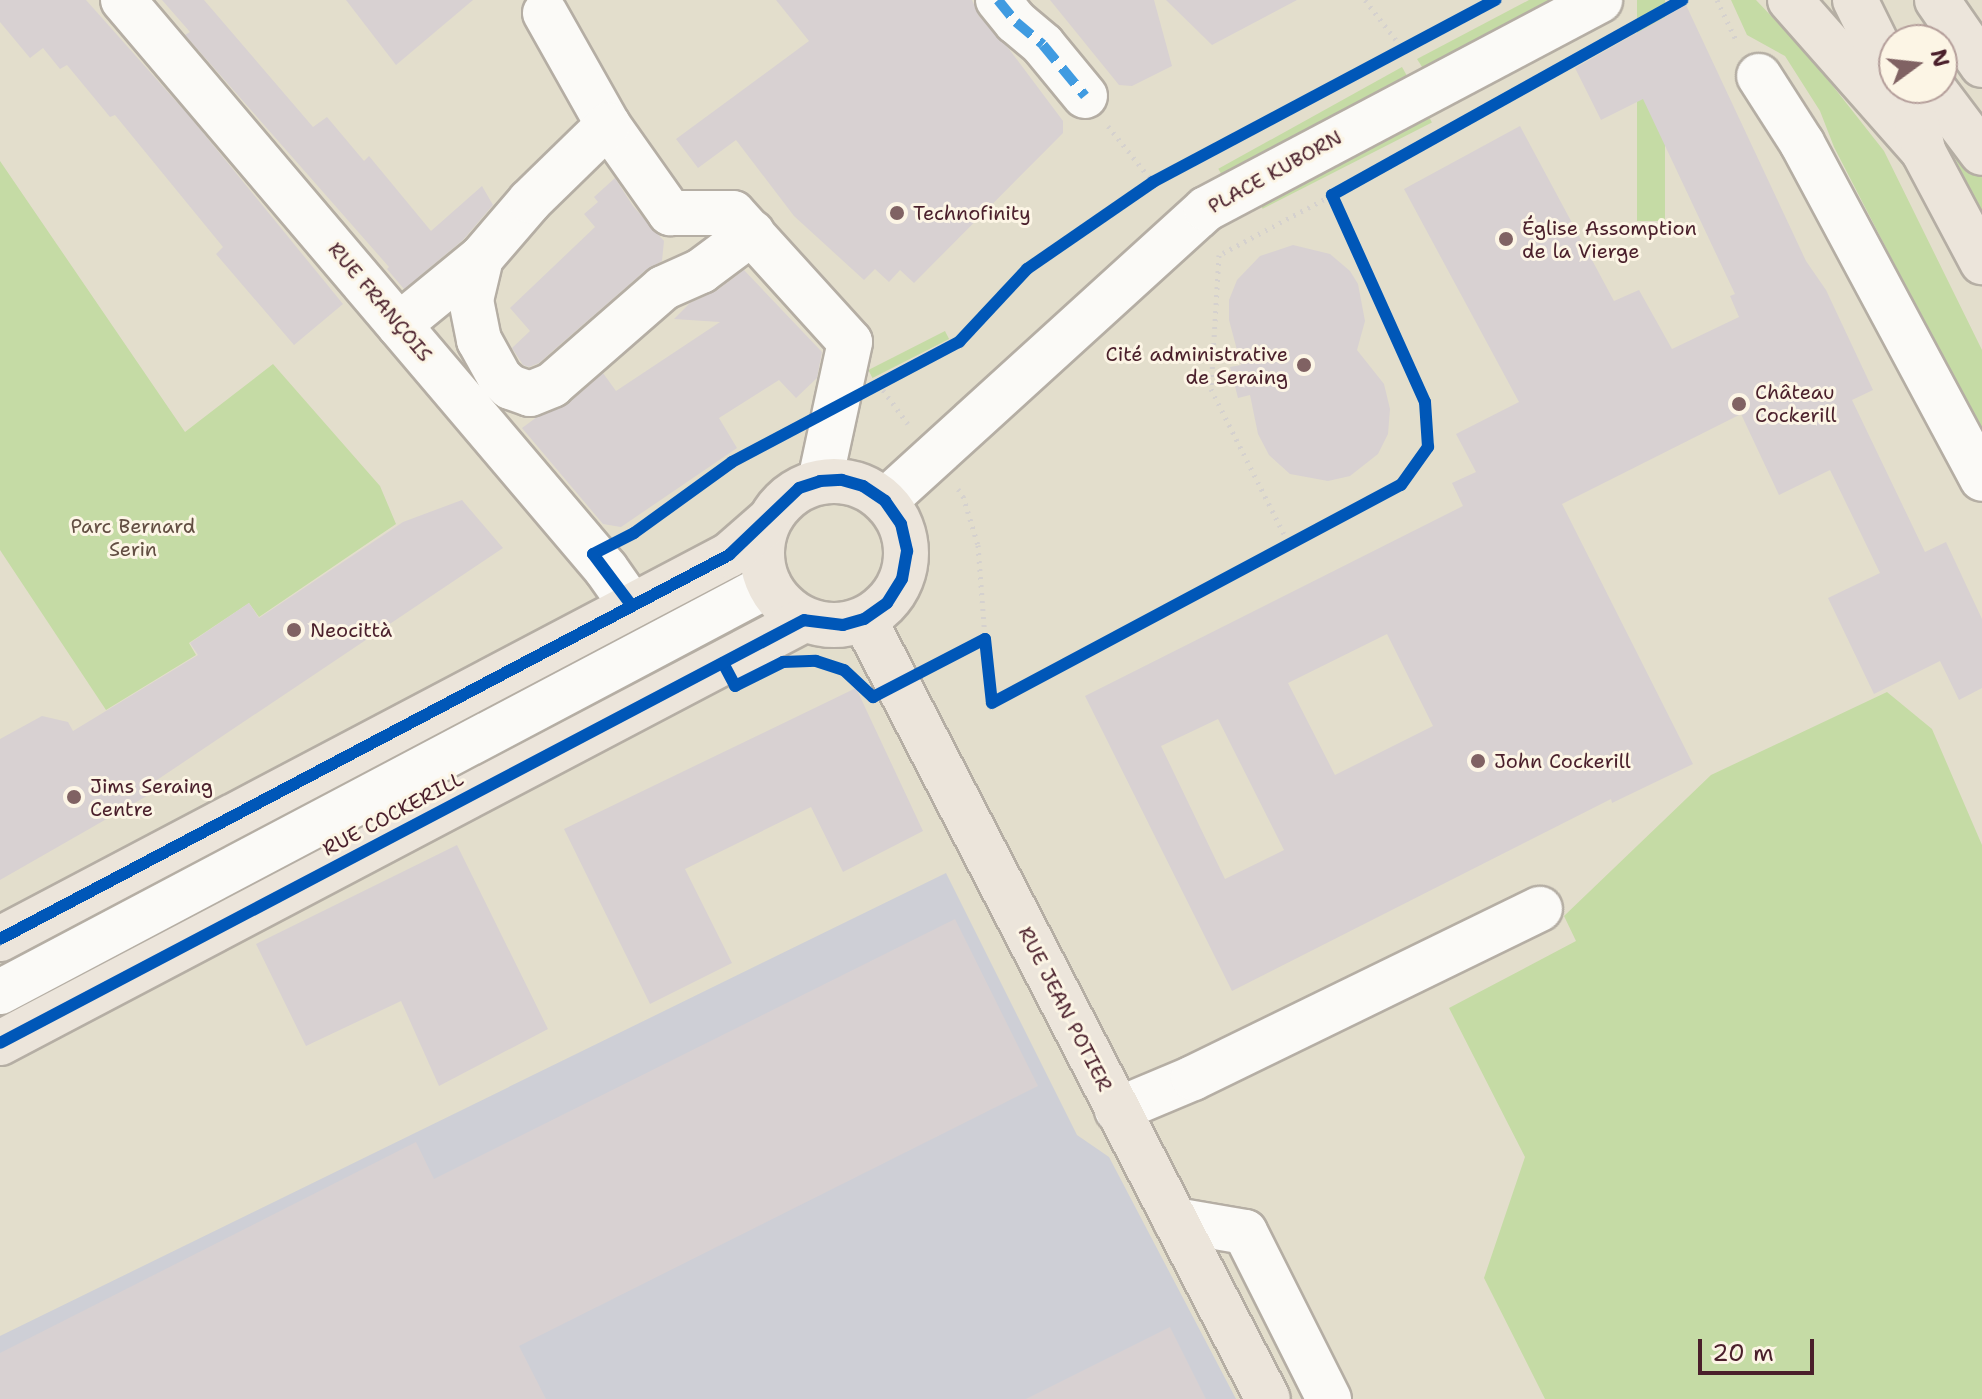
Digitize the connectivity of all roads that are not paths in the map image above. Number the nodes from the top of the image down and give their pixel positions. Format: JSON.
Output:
{"nodes":[{"id":1,"x":123,"y":0,"type":"edge"},
{"id":2,"x":998,"y":0,"type":"edge"},
{"id":3,"x":1600,"y":0,"type":"edge"},
{"id":4,"x":1790,"y":0,"type":"edge"},
{"id":5,"x":1855,"y":0,"type":"edge"},
{"id":6,"x":1937,"y":0,"type":"edge"},
{"id":7,"x":545,"y":13,"type":"dead end"},
{"id":8,"x":1880,"y":24,"type":"edge"},
{"id":9,"x":1878,"y":47,"type":"edge"},
{"id":10,"x":1748,"y":58,"type":"road end"},
{"id":11,"x":1982,"y":65,"type":"edge"},
{"id":12,"x":1085,"y":96,"type":"road end"},
{"id":13,"x":1908,"y":104,"type":"edge"},
{"id":14,"x":1945,"y":104,"type":"edge"},
{"id":15,"x":608,"y":125,"type":"junction"},
{"id":16,"x":1923,"y":151,"type":"junction"},
{"id":17,"x":1982,"y":153,"type":"edge"},
{"id":18,"x":752,"y":233,"type":"junction"},
{"id":19,"x":481,"y":258,"type":"junction"},
{"id":20,"x":1982,"y":262,"type":"edge"},
{"id":21,"x":399,"y":325,"type":"junction"},
{"id":22,"x":1982,"y":479,"type":"edge"},
{"id":23,"x":820,"y":481,"type":"junction"},
{"id":24,"x":885,"y":501,"type":"junction"},
{"id":25,"x":768,"y":521,"type":"junction"},
{"id":26,"x":769,"y":585,"type":"junction"},
{"id":27,"x":632,"y":606,"type":"junction"},
{"id":28,"x":864,"y":619,"type":"junction"},
{"id":29,"x":804,"y":620,"type":"junction"},
{"id":30,"x":1540,"y":909,"type":"dead end"},
{"id":31,"x":0,"y":939,"type":"edge"},
{"id":32,"x":0,"y":992,"type":"edge"},
{"id":33,"x":0,"y":1043,"type":"edge"},
{"id":34,"x":1117,"y":1110,"type":"junction"},
{"id":35,"x":1175,"y":1220,"type":"junction"},
{"id":36,"x":1268,"y":1399,"type":"edge"},
{"id":37,"x":1329,"y":1399,"type":"edge"}],
"edges":[{"from":1,"to":21,"type":"street","name":"RUE FRANÇOIS"},
{"from":2,"to":12,"type":"street"},
{"from":3,"to":24,"type":"street","name":"PLACE KUBORN"},
{"from":4,"to":16,"type":"main road"},
{"from":5,"to":8,"type":"main road"},
{"from":5,"to":9,"type":"main road"},
{"from":6,"to":11,"type":"main road"},
{"from":7,"to":15,"type":"street"},
{"from":10,"to":22,"type":"street"},
{"from":13,"to":16,"type":"main road"},
{"from":14,"to":17,"type":"main road"},
{"from":15,"to":18,"type":"street"},
{"from":15,"to":19,"type":"street"},
{"from":16,"to":20,"type":"main road"},
{"from":18,"to":19,"type":"street"},
{"from":18,"to":23,"type":"street"},
{"from":19,"to":21,"type":"street"},
{"from":21,"to":27,"type":"street","name":"RUE FRANÇOIS"},
{"from":23,"to":24,"type":"main road"},
{"from":23,"to":25,"type":"main road"},
{"from":24,"to":28,"type":"main road"},
{"from":25,"to":26,"type":"main road"},
{"from":25,"to":27,"type":"main road"},
{"from":26,"to":29,"type":"main road"},
{"from":26,"to":32,"type":"street","name":"RUE COCKERILL"},
{"from":27,"to":31,"type":"main road"},
{"from":28,"to":29,"type":"main road"},
{"from":28,"to":34,"type":"main road","name":"RUE JEAN POTIER"},
{"from":29,"to":33,"type":"main road","name":"RUE COCKERILL"},
{"from":30,"to":34,"type":"street"},
{"from":34,"to":35,"type":"main road","name":"RUE JEAN POTIER"},
{"from":35,"to":36,"type":"main road","name":"RUE JEAN POTIER"},
{"from":35,"to":37,"type":"street"}]}
